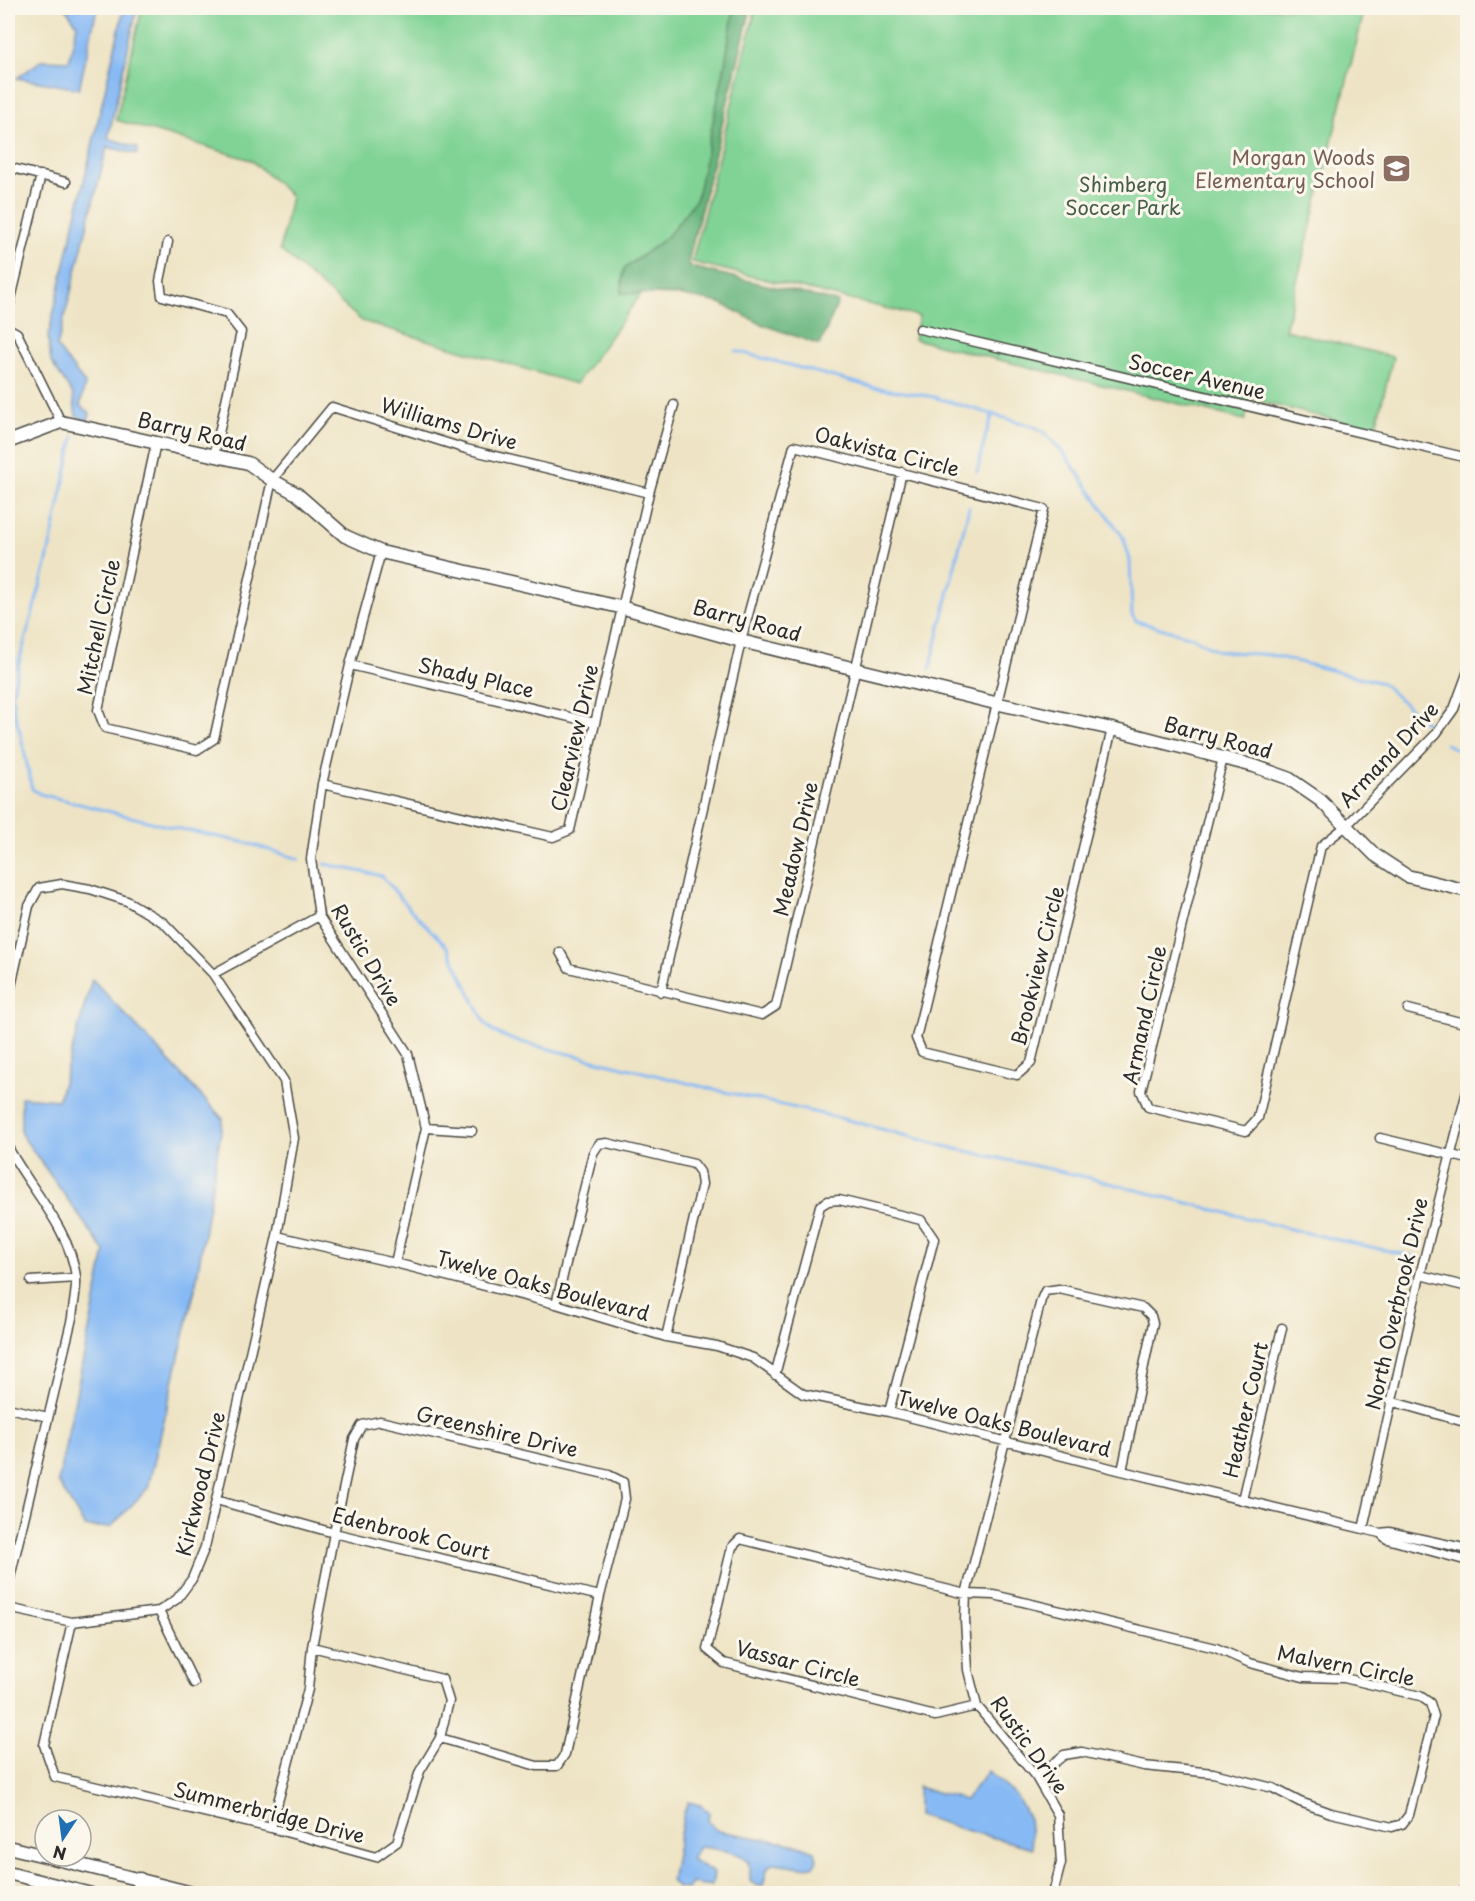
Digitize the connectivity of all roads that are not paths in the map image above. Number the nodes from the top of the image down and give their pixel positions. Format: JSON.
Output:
{"nodes":[{"id":1,"x":8,"y":167,"type":"edge"},
{"id":2,"x":41,"y":175,"type":"junction"},
{"id":3,"x":66,"y":182,"type":"dead end"},
{"id":4,"x":168,"y":242,"type":"dead end"},
{"id":5,"x":8,"y":311,"type":"edge"},
{"id":6,"x":8,"y":328,"type":"edge"},
{"id":7,"x":920,"y":329,"type":"dead end"},
{"id":8,"x":674,"y":405,"type":"dead end"},
{"id":9,"x":61,"y":422,"type":"junction"},
{"id":10,"x":8,"y":442,"type":"edge"},
{"id":11,"x":156,"y":443,"type":"junction"},
{"id":12,"x":214,"y":456,"type":"junction"},
{"id":13,"x":1467,"y":458,"type":"edge"},
{"id":14,"x":902,"y":472,"type":"junction"},
{"id":15,"x":272,"y":480,"type":"junction"},
{"id":16,"x":650,"y":493,"type":"junction"},
{"id":17,"x":381,"y":552,"type":"junction"},
{"id":18,"x":624,"y":608,"type":"junction"},
{"id":19,"x":741,"y":640,"type":"junction"},
{"id":20,"x":350,"y":665,"type":"junction"},
{"id":21,"x":856,"y":669,"type":"junction"},
{"id":22,"x":1467,"y":673,"type":"edge"},
{"id":23,"x":995,"y":703,"type":"junction"},
{"id":24,"x":594,"y":723,"type":"junction"},
{"id":25,"x":1112,"y":729,"type":"junction"},
{"id":26,"x":1223,"y":758,"type":"junction"},
{"id":27,"x":322,"y":784,"type":"junction"},
{"id":28,"x":1346,"y":826,"type":"junction"},
{"id":29,"x":1467,"y":891,"type":"edge"},
{"id":30,"x":319,"y":916,"type":"junction"},
{"id":31,"x":560,"y":952,"type":"dead end"},
{"id":32,"x":213,"y":974,"type":"junction"},
{"id":33,"x":661,"y":992,"type":"junction"},
{"id":34,"x":8,"y":1000,"type":"edge"},
{"id":35,"x":1408,"y":1009,"type":"dead end"},
{"id":36,"x":1467,"y":1024,"type":"edge"},
{"id":37,"x":1467,"y":1087,"type":"edge"},
{"id":38,"x":426,"y":1128,"type":"junction"},
{"id":39,"x":472,"y":1131,"type":"dead end"},
{"id":40,"x":1380,"y":1138,"type":"dead end"},
{"id":41,"x":8,"y":1147,"type":"edge"},
{"id":42,"x":1450,"y":1155,"type":"junction"},
{"id":43,"x":1467,"y":1159,"type":"edge"},
{"id":44,"x":277,"y":1236,"type":"junction"},
{"id":45,"x":395,"y":1263,"type":"junction"},
{"id":46,"x":1419,"y":1275,"type":"junction"},
{"id":47,"x":76,"y":1278,"type":"junction"},
{"id":48,"x":31,"y":1281,"type":"dead end"},
{"id":49,"x":1467,"y":1287,"type":"edge"},
{"id":50,"x":556,"y":1304,"type":"junction"},
{"id":51,"x":1282,"y":1328,"type":"dead end"},
{"id":52,"x":666,"y":1337,"type":"junction"},
{"id":53,"x":775,"y":1375,"type":"junction"},
{"id":54,"x":1390,"y":1401,"type":"junction"},
{"id":55,"x":8,"y":1408,"type":"edge"},
{"id":56,"x":890,"y":1412,"type":"junction"},
{"id":57,"x":48,"y":1417,"type":"junction"},
{"id":58,"x":1467,"y":1422,"type":"edge"},
{"id":59,"x":1006,"y":1440,"type":"junction"},
{"id":60,"x":1122,"y":1471,"type":"junction"},
{"id":61,"x":216,"y":1500,"type":"junction"},
{"id":62,"x":1242,"y":1500,"type":"junction"},
{"id":63,"x":1363,"y":1529,"type":"junction"},
{"id":64,"x":334,"y":1533,"type":"junction"},
{"id":65,"x":1380,"y":1533,"type":"junction"},
{"id":66,"x":8,"y":1539,"type":"edge"},
{"id":67,"x":18,"y":1541,"type":"junction"},
{"id":68,"x":1467,"y":1549,"type":"edge"},
{"id":69,"x":1467,"y":1561,"type":"edge"},
{"id":70,"x":8,"y":1586,"type":"edge"},
{"id":71,"x":966,"y":1594,"type":"junction"},
{"id":72,"x":600,"y":1596,"type":"junction"},
{"id":73,"x":8,"y":1608,"type":"edge"},
{"id":74,"x":159,"y":1611,"type":"junction"},
{"id":75,"x":72,"y":1622,"type":"junction"},
{"id":76,"x":312,"y":1647,"type":"junction"},
{"id":77,"x":194,"y":1683,"type":"dead end"},
{"id":78,"x":977,"y":1706,"type":"junction"},
{"id":79,"x":440,"y":1738,"type":"junction"},
{"id":80,"x":1036,"y":1777,"type":"junction"},
{"id":81,"x":271,"y":1828,"type":"junction"},
{"id":82,"x":8,"y":1847,"type":"edge"},
{"id":83,"x":33,"y":1853,"type":"edge"},
{"id":84,"x":92,"y":1868,"type":"edge"},
{"id":85,"x":8,"y":1873,"type":"edge"},
{"id":86,"x":140,"y":1880,"type":"junction"},
{"id":87,"x":1467,"y":1885,"type":"edge"},
{"id":88,"x":91,"y":1893,"type":"edge"},
{"id":89,"x":136,"y":1893,"type":"edge"},
{"id":90,"x":196,"y":1893,"type":"edge"},
{"id":91,"x":1053,"y":1893,"type":"edge"},
{"id":92,"x":1465,"y":1893,"type":"edge"}],
"edges":[{"from":1,"to":2,"type":"street"},
{"from":2,"to":3,"type":"street"},
{"from":2,"to":5,"type":"street"},
{"from":4,"to":12,"type":"street"},
{"from":6,"to":9,"type":"street"},
{"from":7,"to":13,"type":"street","name":"Soccer Avenue"},
{"from":8,"to":16,"type":"street","name":"Clearview Drive"},
{"from":9,"to":10,"type":"street"},
{"from":9,"to":11,"type":"street","name":"Barry Road"},
{"from":11,"to":12,"type":"street","name":"Barry Road"},
{"from":11,"to":15,"type":"street","name":"Mitchell Circle"},
{"from":12,"to":15,"type":"street","name":"Barry Road"},
{"from":14,"to":19,"type":"street","name":"Oakvista Circle"},
{"from":14,"to":21,"type":"street","name":"Meadow Drive"},
{"from":14,"to":23,"type":"street","name":"Oakvista Circle"},
{"from":15,"to":16,"type":"street","name":"Williams Drive"},
{"from":15,"to":17,"type":"street","name":"Barry Road"},
{"from":16,"to":18,"type":"street","name":"Clearview Drive"},
{"from":17,"to":18,"type":"street","name":"Barry Road"},
{"from":17,"to":20,"type":"street","name":"Rustic Drive"},
{"from":18,"to":19,"type":"street","name":"Barry Road"},
{"from":18,"to":24,"type":"street","name":"Clearview Drive"},
{"from":19,"to":21,"type":"street","name":"Barry Road"},
{"from":19,"to":33,"type":"street","name":"Oakvista Circle"},
{"from":20,"to":24,"type":"street","name":"Shady Place"},
{"from":20,"to":27,"type":"street","name":"Rustic Drive"},
{"from":21,"to":23,"type":"street","name":"Barry Road"},
{"from":21,"to":33,"type":"street","name":"Meadow Drive"},
{"from":22,"to":28,"type":"street","name":"Armand Drive"},
{"from":23,"to":25,"type":"street","name":"Barry Road"},
{"from":23,"to":25,"type":"street","name":"Brookview Circle"},
{"from":24,"to":27,"type":"street","name":"Clearview Drive"},
{"from":25,"to":26,"type":"street","name":"Barry Road"},
{"from":26,"to":28,"type":"street","name":"Barry Road"},
{"from":26,"to":28,"type":"street","name":"Armand Circle"},
{"from":27,"to":30,"type":"street","name":"Rustic Drive"},
{"from":28,"to":29,"type":"street","name":"Barry Road"},
{"from":30,"to":32,"type":"street"},
{"from":30,"to":38,"type":"street","name":"Rustic Drive"},
{"from":31,"to":33,"type":"street","name":"Meadow Drive"},
{"from":32,"to":34,"type":"street"},
{"from":32,"to":44,"type":"street"},
{"from":35,"to":36,"type":"street"},
{"from":37,"to":42,"type":"street","name":"North Overbrook Drive"},
{"from":38,"to":39,"type":"street"},
{"from":38,"to":45,"type":"street","name":"Rustic Drive"},
{"from":40,"to":42,"type":"street"},
{"from":41,"to":47,"type":"street"},
{"from":42,"to":43,"type":"street"},
{"from":42,"to":46,"type":"street","name":"North Overbrook Drive"},
{"from":44,"to":45,"type":"street","name":"Twelve Oaks Boulevard"},
{"from":44,"to":61,"type":"street","name":"Kirkwood Drive"},
{"from":45,"to":50,"type":"street","name":"Twelve Oaks Boulevard"},
{"from":46,"to":49,"type":"street"},
{"from":46,"to":54,"type":"street","name":"North Overbrook Drive"},
{"from":47,"to":48,"type":"street"},
{"from":47,"to":57,"type":"street"},
{"from":50,"to":52,"type":"street","name":"Twelve Oaks Boulevard"},
{"from":50,"to":52,"type":"street"},
{"from":51,"to":62,"type":"street","name":"Heather Court"},
{"from":52,"to":53,"type":"street","name":"Twelve Oaks Boulevard"},
{"from":53,"to":56,"type":"street","name":"Twelve Oaks Boulevard"},
{"from":53,"to":56,"type":"street"},
{"from":54,"to":58,"type":"street"},
{"from":54,"to":63,"type":"street","name":"North Overbrook Drive"},
{"from":55,"to":57,"type":"street"},
{"from":56,"to":59,"type":"street","name":"Twelve Oaks Boulevard"},
{"from":57,"to":67,"type":"street"},
{"from":59,"to":60,"type":"street","name":"Twelve Oaks Boulevard"},
{"from":59,"to":60,"type":"street","name":"Rustic Drive"},
{"from":59,"to":71,"type":"street","name":"Rustic Drive"},
{"from":60,"to":62,"type":"street","name":"Twelve Oaks Boulevard"},
{"from":61,"to":64,"type":"street","name":"Edenbrook Court"},
{"from":61,"to":74,"type":"street","name":"Kirkwood Drive"},
{"from":62,"to":63,"type":"street","name":"Twelve Oaks Boulevard"},
{"from":63,"to":65,"type":"street","name":"Twelve Oaks Boulevard"},
{"from":64,"to":72,"type":"street","name":"Edenbrook Court"},
{"from":64,"to":72,"type":"street","name":"Greenshire Drive"},
{"from":64,"to":76,"type":"street","name":"Greenshire Drive"},
{"from":65,"to":68,"type":"street","name":"Twelve Oaks Boulevard"},
{"from":65,"to":69,"type":"street","name":"Twelve Oaks Boulevard"},
{"from":66,"to":67,"type":"street"},
{"from":67,"to":70,"type":"street"},
{"from":71,"to":78,"type":"street","name":"Rustic Drive"},
{"from":71,"to":78,"type":"street","name":"Vassar Circle"},
{"from":71,"to":80,"type":"street","name":"Malvern Circle"},
{"from":72,"to":79,"type":"street","name":"Greenshire Drive"},
{"from":73,"to":75,"type":"street"},
{"from":74,"to":75,"type":"street"},
{"from":74,"to":77,"type":"street"},
{"from":75,"to":81,"type":"street","name":"Summerbridge Drive"},
{"from":76,"to":79,"type":"street","name":"Summerbridge Drive"},
{"from":76,"to":81,"type":"street","name":"Greenshire Drive"},
{"from":78,"to":80,"type":"street","name":"Rustic Drive"},
{"from":79,"to":81,"type":"street","name":"Summerbridge Drive"},
{"from":80,"to":91,"type":"street","name":"Rustic Drive"},
{"from":82,"to":83,"type":"street"},
{"from":84,"to":86,"type":"street"},
{"from":85,"to":88,"type":"street"},
{"from":86,"to":89,"type":"street"},
{"from":86,"to":90,"type":"street"},
{"from":87,"to":92,"type":"street"}]}
